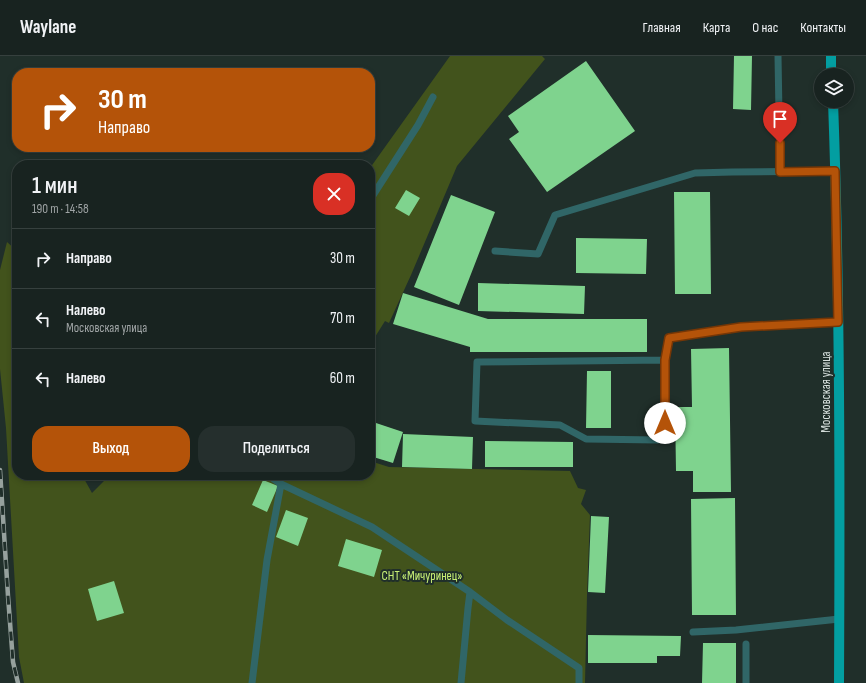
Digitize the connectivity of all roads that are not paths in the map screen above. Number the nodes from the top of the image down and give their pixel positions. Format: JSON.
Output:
{"nodes":[{"id":1,"x":778,"y":56,"type":"edge"},
{"id":2,"x":831,"y":56,"type":"edge"},
{"id":3,"x":832,"y":68,"type":"edge"},
{"id":4,"x":433,"y":97,"type":"dead end"},
{"id":5,"x":833,"y":108,"type":"edge"},
{"id":6,"x":835,"y":171,"type":"junction"},
{"id":7,"x":780,"y":172,"type":"junction"},
{"id":8,"x":375,"y":192,"type":"edge"},
{"id":9,"x":495,"y":251,"type":"dead end"},
{"id":10,"x":838,"y":322,"type":"junction"},
{"id":11,"x":665,"y":360,"type":"junction"},
{"id":12,"x":275,"y":480,"type":"edge"},
{"id":13,"x":281,"y":484,"type":"junction"},
{"id":14,"x":470,"y":592,"type":"junction"},
{"id":15,"x":839,"y":619,"type":"junction"},
{"id":16,"x":693,"y":632,"type":"dead end"},
{"id":17,"x":746,"y":644,"type":"dead end"},
{"id":18,"x":252,"y":683,"type":"edge"},
{"id":19,"x":461,"y":683,"type":"edge"},
{"id":20,"x":579,"y":683,"type":"edge"},
{"id":21,"x":746,"y":683,"type":"edge"},
{"id":22,"x":839,"y":683,"type":"edge"}],
"edges":[{"from":1,"to":7,"type":"lane"},
{"from":2,"to":3,"type":"main road"},
{"from":4,"to":8,"type":"lane"},
{"from":5,"to":6,"type":"main road","name":"Московская улица"},
{"from":6,"to":7,"type":"lane"},
{"from":6,"to":10,"type":"main road","name":"Московская улица"},
{"from":7,"to":9,"type":"lane"},
{"from":10,"to":11,"type":"lane"},
{"from":10,"to":15,"type":"main road","name":"Московская улица"},
{"from":11,"to":11,"type":"lane"},
{"from":12,"to":13,"type":"lane"},
{"from":13,"to":14,"type":"lane"},
{"from":13,"to":18,"type":"lane"},
{"from":14,"to":19,"type":"lane"},
{"from":14,"to":20,"type":"lane"},
{"from":15,"to":16,"type":"lane"},
{"from":15,"to":22,"type":"main road","name":"Московская улица"},
{"from":17,"to":21,"type":"lane"}]}
